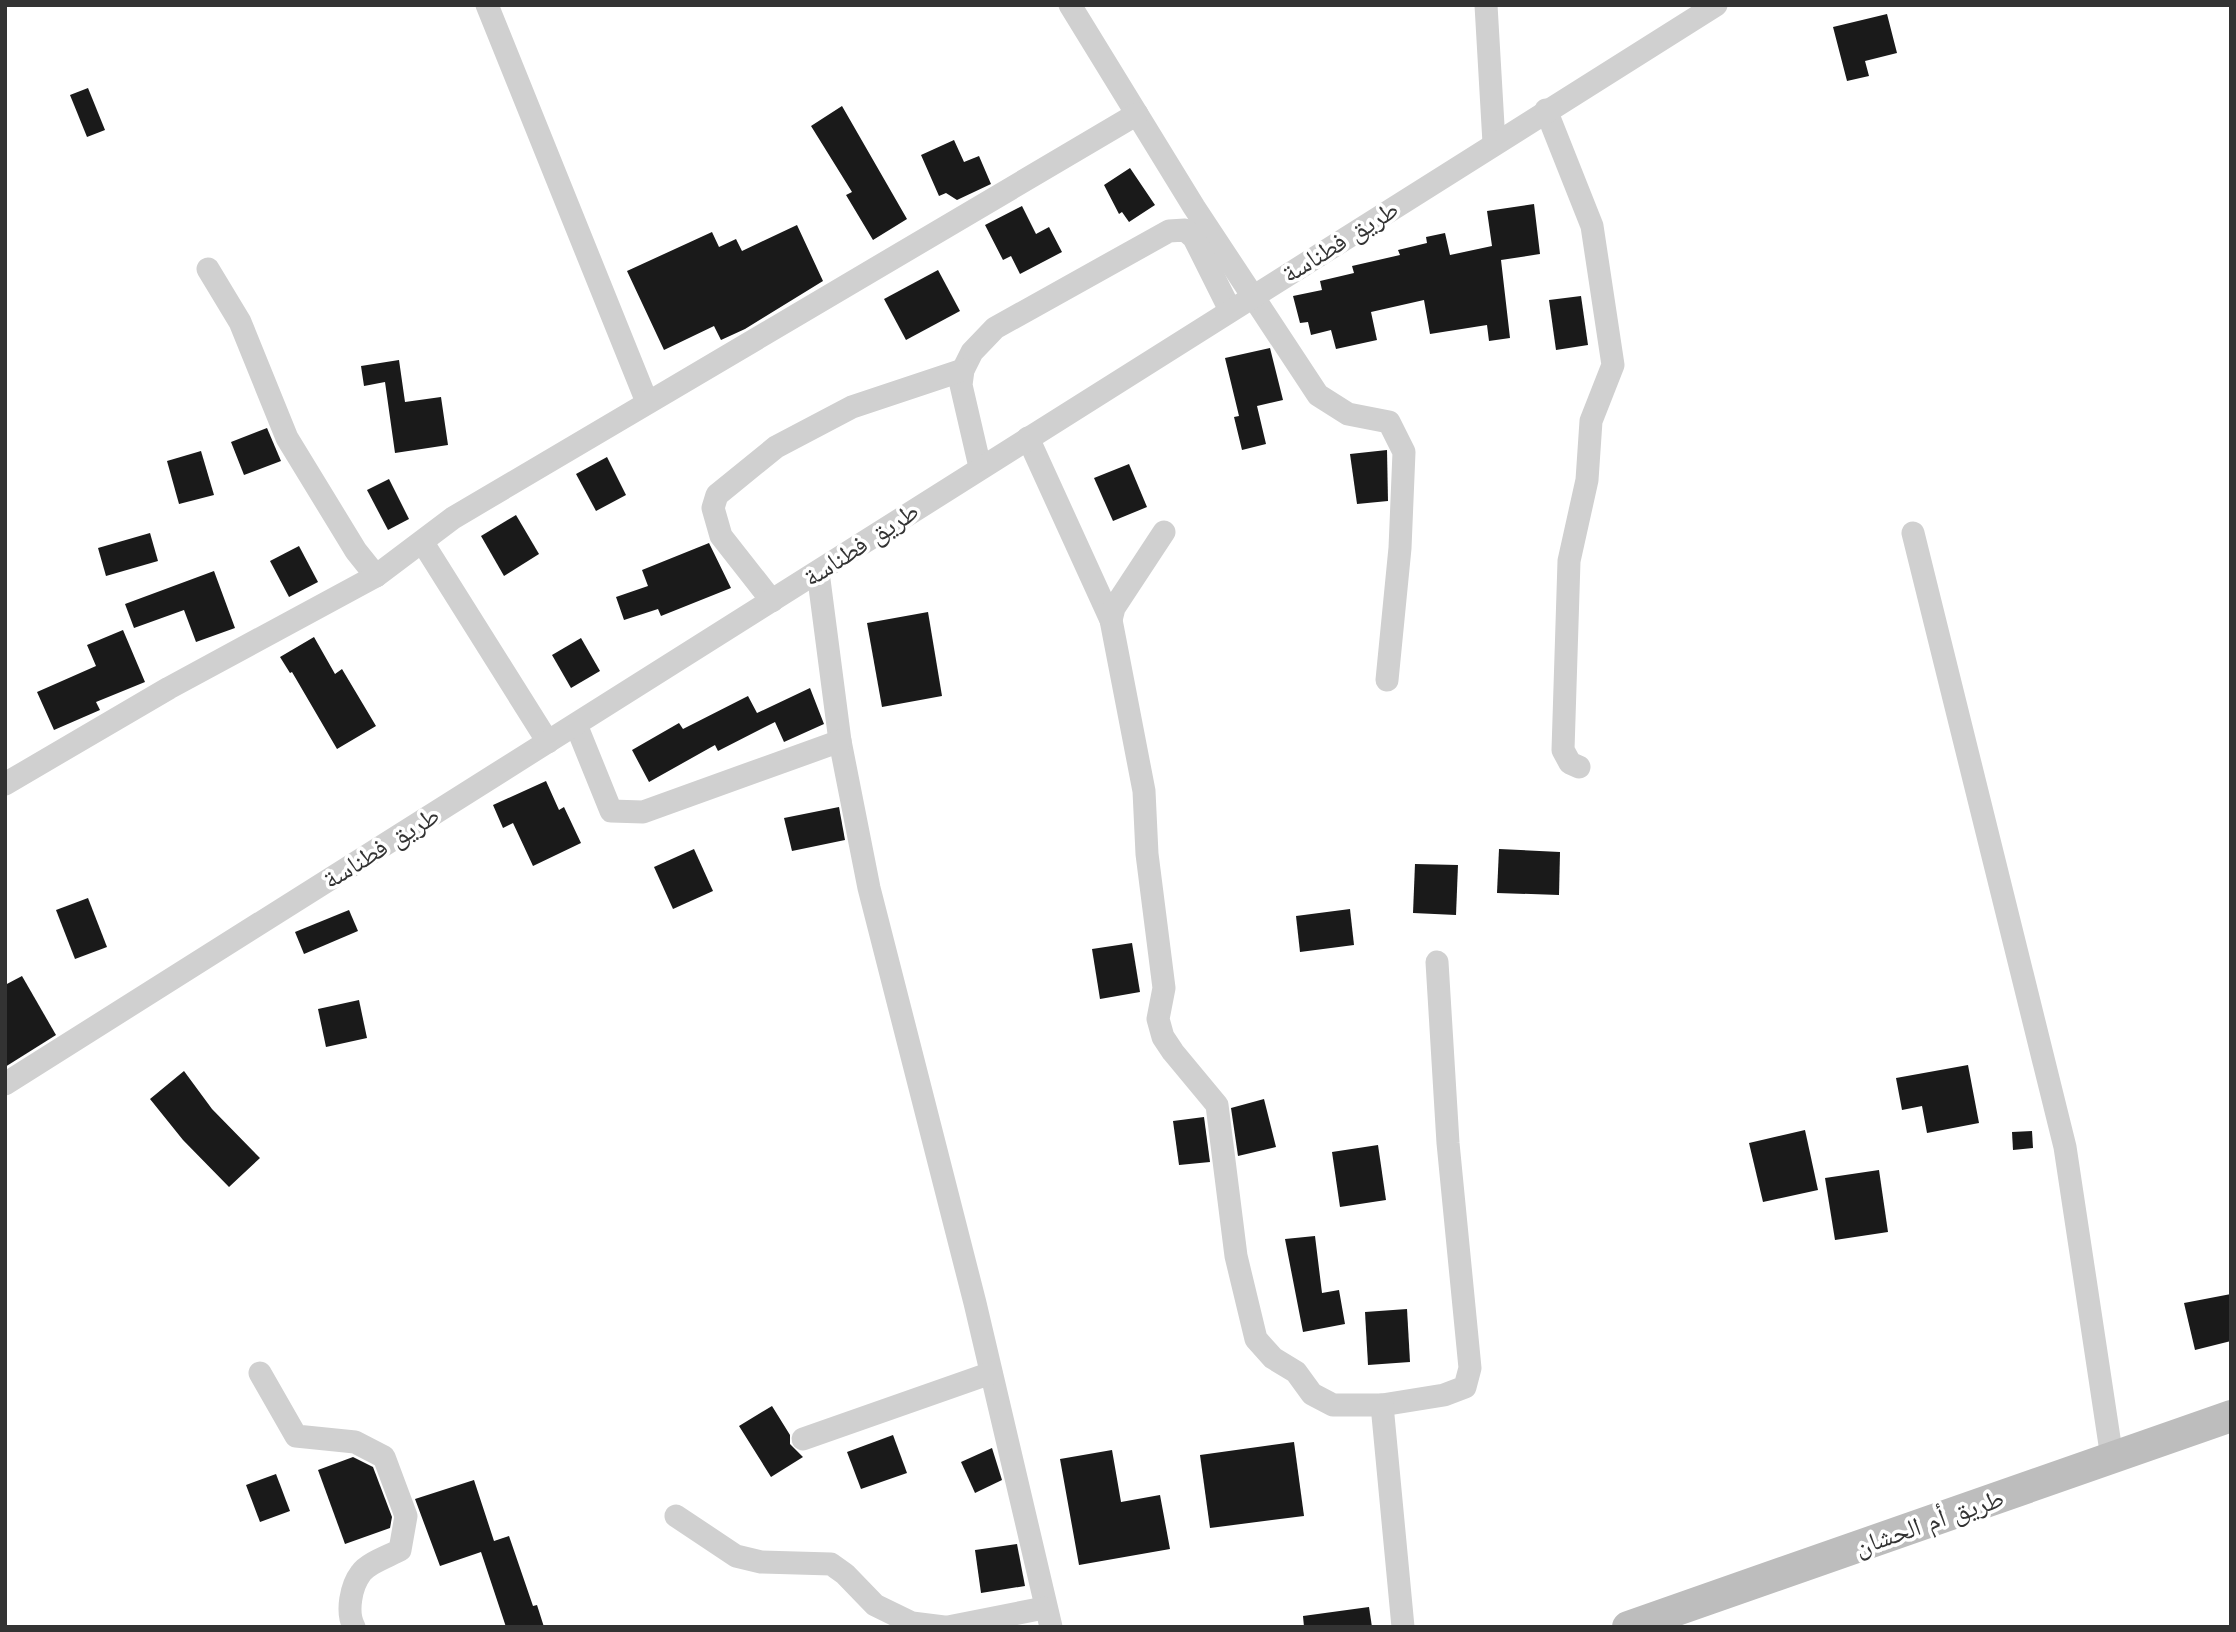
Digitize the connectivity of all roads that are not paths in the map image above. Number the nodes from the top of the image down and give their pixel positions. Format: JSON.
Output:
{"nodes":[{"id":1,"x":487,"y":5,"type":"edge"},
{"id":2,"x":1070,"y":5,"type":"edge"},
{"id":3,"x":1486,"y":5,"type":"edge"},
{"id":4,"x":1716,"y":5,"type":"edge"},
{"id":5,"x":1546,"y":110,"type":"junction"},
{"id":6,"x":1137,"y":114,"type":"junction"},
{"id":7,"x":1494,"y":143,"type":"junction"},
{"id":8,"x":208,"y":269,"type":"dead end"},
{"id":9,"x":1252,"y":297,"type":"junction"},
{"id":10,"x":1230,"y":310,"type":"junction"},
{"id":11,"x":963,"y":370,"type":"junction"},
{"id":12,"x":647,"y":402,"type":"junction"},
{"id":13,"x":1028,"y":438,"type":"junction"},
{"id":14,"x":981,"y":467,"type":"junction"},
{"id":15,"x":1164,"y":532,"type":"dead end"},
{"id":16,"x":1913,"y":533,"type":"dead end"},
{"id":17,"x":423,"y":543,"type":"junction"},
{"id":18,"x":818,"y":572,"type":"junction"},
{"id":19,"x":376,"y":576,"type":"junction"},
{"id":20,"x":772,"y":601,"type":"junction"},
{"id":21,"x":1111,"y":620,"type":"junction"},
{"id":22,"x":1387,"y":680,"type":"dead end"},
{"id":23,"x":577,"y":727,"type":"junction"},
{"id":24,"x":840,"y":741,"type":"junction"},
{"id":25,"x":548,"y":743,"type":"junction"},
{"id":26,"x":1579,"y":766,"type":"dead end"},
{"id":27,"x":5,"y":784,"type":"edge"},
{"id":28,"x":1437,"y":962,"type":"dead end"},
{"id":29,"x":5,"y":1084,"type":"edge"},
{"id":30,"x":260,"y":1373,"type":"dead end"},
{"id":31,"x":991,"y":1373,"type":"junction"},
{"id":32,"x":1382,"y":1405,"type":"junction"},
{"id":33,"x":2231,"y":1416,"type":"edge"},
{"id":34,"x":803,"y":1439,"type":"dead end"},
{"id":35,"x":2112,"y":1458,"type":"junction"},
{"id":36,"x":676,"y":1516,"type":"dead end"},
{"id":37,"x":1048,"y":1617,"type":"edge"},
{"id":38,"x":1643,"y":1625,"type":"edge"},
{"id":39,"x":354,"y":1627,"type":"edge"},
{"id":40,"x":946,"y":1627,"type":"edge"},
{"id":41,"x":1403,"y":1627,"type":"edge"}],
"edges":[{"from":1,"to":12,"type":"street"},
{"from":2,"to":6,"type":"street"},
{"from":3,"to":7,"type":"street"},
{"from":4,"to":5,"type":"street","name":"طريق فطناسة"},
{"from":5,"to":7,"type":"street","name":"طريق فطناسة"},
{"from":5,"to":26,"type":"street"},
{"from":6,"to":9,"type":"street"},
{"from":6,"to":12,"type":"street"},
{"from":7,"to":9,"type":"street","name":"طريق فطناسة"},
{"from":8,"to":19,"type":"street"},
{"from":9,"to":10,"type":"street","name":"طريق فطناسة"},
{"from":9,"to":22,"type":"street"},
{"from":10,"to":11,"type":"street"},
{"from":10,"to":13,"type":"street","name":"طريق فطناسة"},
{"from":11,"to":14,"type":"street"},
{"from":11,"to":20,"type":"street"},
{"from":12,"to":17,"type":"street"},
{"from":13,"to":14,"type":"street","name":"طريق فطناسة"},
{"from":13,"to":21,"type":"street"},
{"from":14,"to":18,"type":"street","name":"طريق فطناسة"},
{"from":15,"to":21,"type":"street"},
{"from":16,"to":35,"type":"street"},
{"from":17,"to":19,"type":"street"},
{"from":17,"to":25,"type":"street"},
{"from":18,"to":20,"type":"street","name":"طريق فطناسة"},
{"from":18,"to":24,"type":"street"},
{"from":19,"to":27,"type":"street"},
{"from":20,"to":23,"type":"street","name":"طريق فطناسة"},
{"from":21,"to":32,"type":"street"},
{"from":23,"to":24,"type":"street"},
{"from":23,"to":25,"type":"street","name":"طريق فطناسة"},
{"from":24,"to":31,"type":"street"},
{"from":25,"to":29,"type":"street","name":"طريق فطناسة"},
{"from":28,"to":32,"type":"street"},
{"from":30,"to":39,"type":"street"},
{"from":31,"to":34,"type":"street"},
{"from":31,"to":37,"type":"street"},
{"from":32,"to":41,"type":"street"},
{"from":33,"to":35,"type":"street","name":"طريق أم الحشان"},
{"from":35,"to":38,"type":"street","name":"طريق أم الحشان"},
{"from":36,"to":40,"type":"street"},
{"from":37,"to":40,"type":"street"}]}
